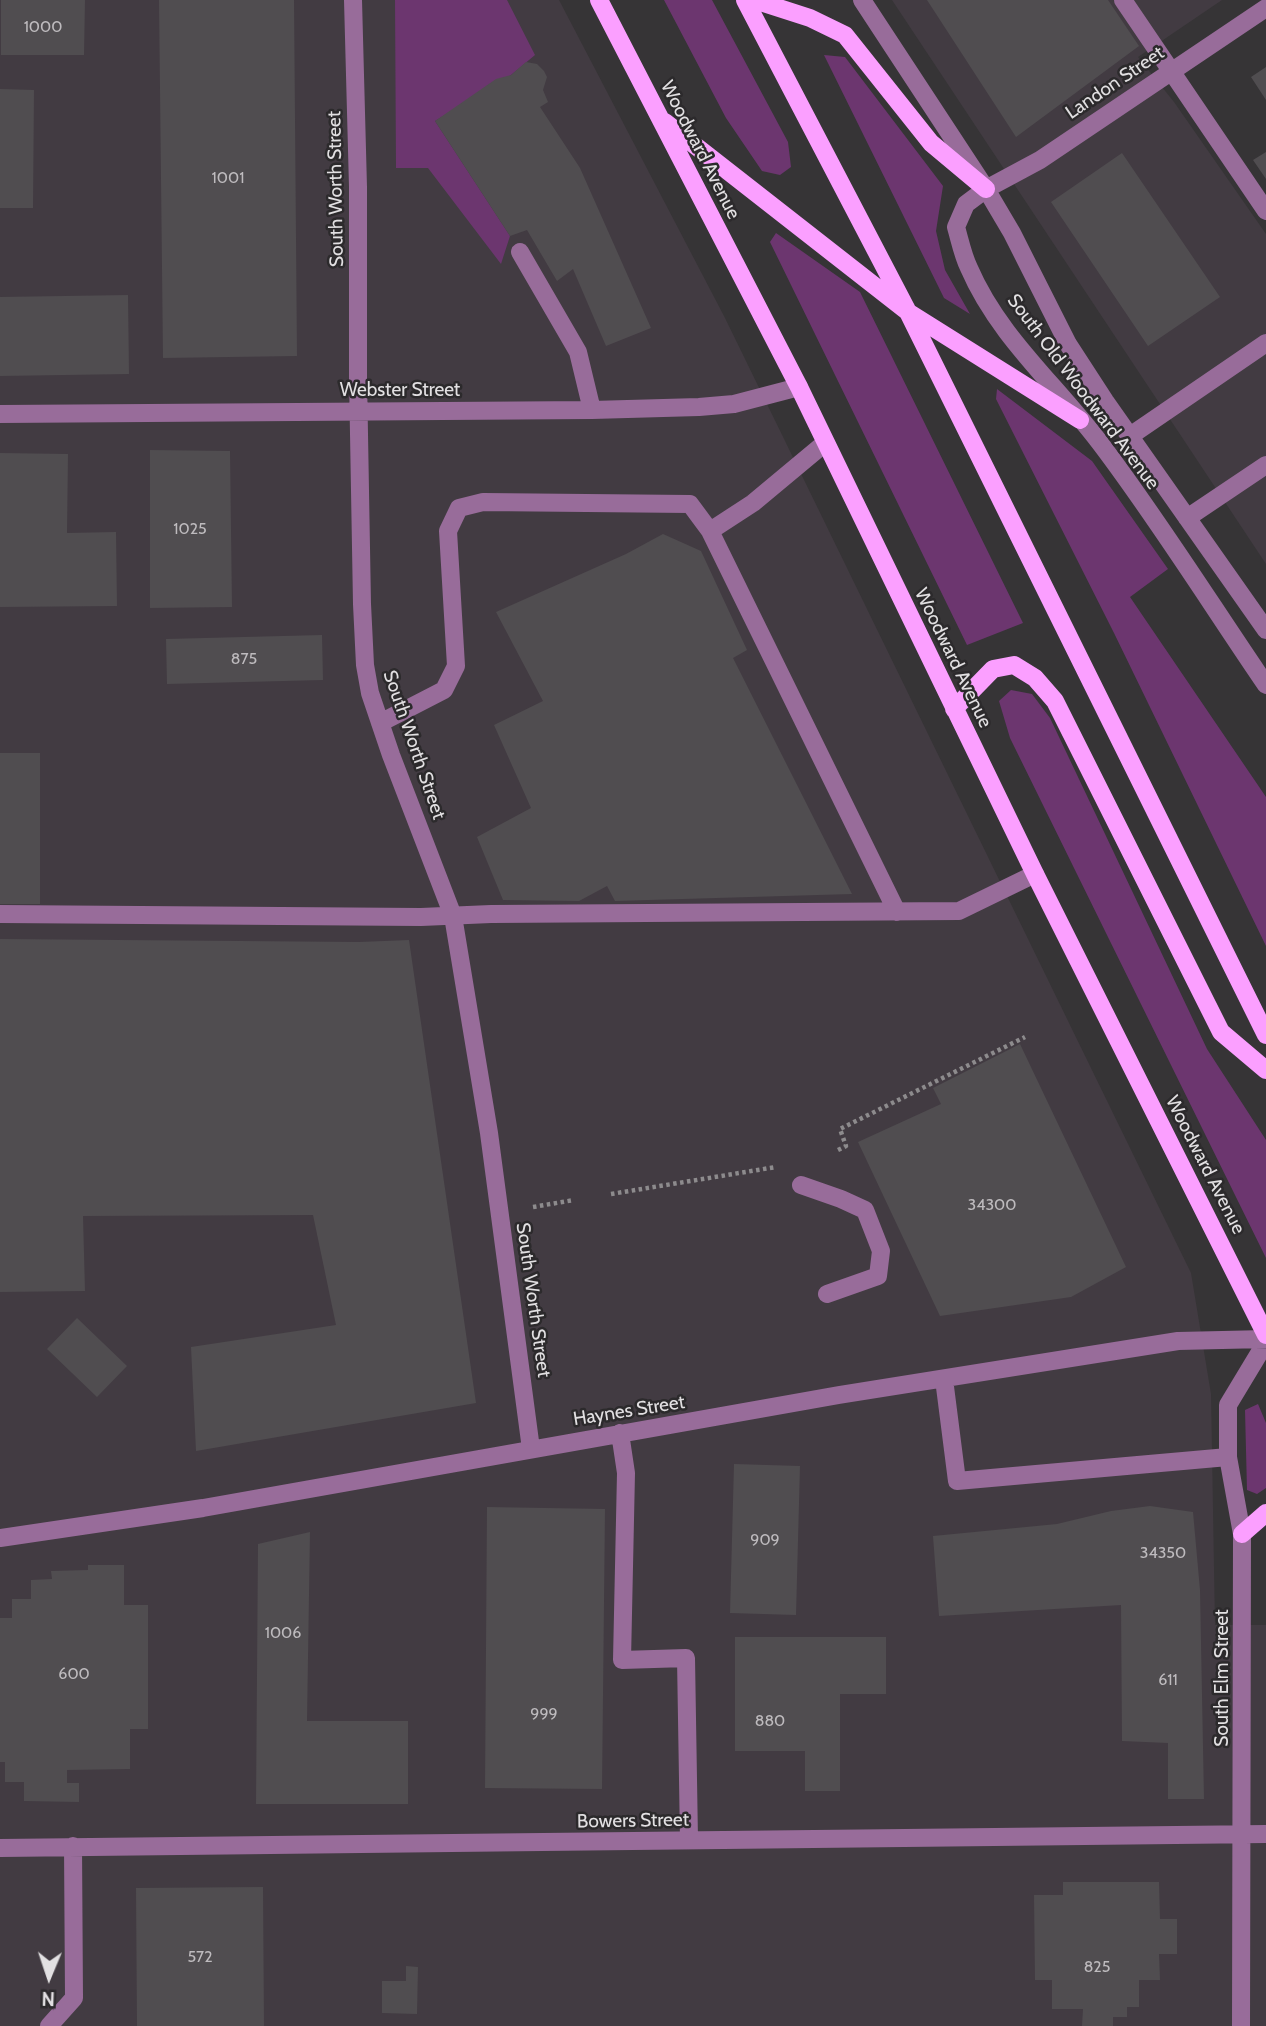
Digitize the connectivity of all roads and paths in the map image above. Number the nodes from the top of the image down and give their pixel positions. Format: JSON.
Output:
{"nodes":[{"id":1,"x":353,"y":0,"type":"edge"},
{"id":2,"x":599,"y":0,"type":"edge"},
{"id":3,"x":745,"y":0,"type":"edge"},
{"id":4,"x":754,"y":0,"type":"edge"},
{"id":5,"x":862,"y":0,"type":"edge"},
{"id":6,"x":1123,"y":0,"type":"edge"},
{"id":7,"x":1266,"y":8,"type":"edge"},
{"id":8,"x":1170,"y":71,"type":"junction"},
{"id":9,"x":659,"y":118,"type":"junction"},
{"id":10,"x":986,"y":190,"type":"junction"},
{"id":11,"x":1266,"y":211,"type":"edge"},
{"id":12,"x":520,"y":253,"type":"dead end"},
{"id":13,"x":908,"y":312,"type":"junction"},
{"id":14,"x":1266,"y":344,"type":"edge"},
{"id":15,"x":799,"y":387,"type":"junction"},
{"id":16,"x":592,"y":410,"type":"junction"},
{"id":17,"x":359,"y":412,"type":"junction"},
{"id":18,"x":0,"y":414,"type":"edge"},
{"id":19,"x":1080,"y":420,"type":"junction"},
{"id":20,"x":1130,"y":436,"type":"junction"},
{"id":21,"x":825,"y":443,"type":"junction"},
{"id":22,"x":1266,"y":465,"type":"edge"},
{"id":23,"x":1187,"y":518,"type":"junction"},
{"id":24,"x":710,"y":531,"type":"junction"},
{"id":25,"x":1266,"y":630,"type":"edge"},
{"id":26,"x":1266,"y":685,"type":"edge"},
{"id":27,"x":954,"y":709,"type":"junction"},
{"id":28,"x":380,"y":723,"type":"junction"},
{"id":29,"x":1035,"y":874,"type":"junction"},
{"id":30,"x":897,"y":912,"type":"junction"},
{"id":31,"x":0,"y":914,"type":"edge"},
{"id":32,"x":453,"y":916,"type":"junction"},
{"id":33,"x":1266,"y":1035,"type":"edge"},
{"id":34,"x":1025,"y":1037,"type":"dead end"},
{"id":35,"x":1266,"y":1070,"type":"edge"},
{"id":36,"x":838,"y":1150,"type":"dead end"},
{"id":37,"x":776,"y":1167,"type":"dead end"},
{"id":38,"x":801,"y":1185,"type":"dead end"},
{"id":39,"x":611,"y":1194,"type":"dead end"},
{"id":40,"x":574,"y":1200,"type":"dead end"},
{"id":41,"x":533,"y":1207,"type":"dead end"},
{"id":42,"x":827,"y":1294,"type":"dead end"},
{"id":43,"x":1266,"y":1339,"type":"edge"},
{"id":44,"x":944,"y":1379,"type":"junction"},
{"id":45,"x":620,"y":1433,"type":"junction"},
{"id":46,"x":531,"y":1449,"type":"junction"},
{"id":47,"x":1228,"y":1457,"type":"junction"},
{"id":48,"x":1266,"y":1513,"type":"edge"},
{"id":49,"x":1242,"y":1534,"type":"junction"},
{"id":50,"x":0,"y":1538,"type":"edge"},
{"id":51,"x":1266,"y":1834,"type":"edge"},
{"id":52,"x":1242,"y":1835,"type":"junction"},
{"id":53,"x":689,"y":1840,"type":"junction"},
{"id":54,"x":73,"y":1846,"type":"junction"},
{"id":55,"x":0,"y":1848,"type":"edge"},
{"id":56,"x":49,"y":2026,"type":"edge"},
{"id":57,"x":1241,"y":2026,"type":"edge"}],
"edges":[{"from":1,"to":17,"type":"street","name":"South Worth Street"},
{"from":2,"to":9,"type":"main road","name":"Woodward Avenue"},
{"from":3,"to":13,"type":"main road"},
{"from":4,"to":10,"type":"main road"},
{"from":5,"to":10,"type":"street","name":"South Old Woodward Avenue"},
{"from":6,"to":8,"type":"street"},
{"from":7,"to":8,"type":"street","name":"Landon Street"},
{"from":8,"to":10,"type":"street","name":"Landon Street"},
{"from":8,"to":11,"type":"street"},
{"from":9,"to":13,"type":"main road"},
{"from":9,"to":15,"type":"main road","name":"Woodward Avenue"},
{"from":10,"to":19,"type":"street","name":"South Old Woodward Avenue"},
{"from":10,"to":20,"type":"street","name":"South Old Woodward Avenue"},
{"from":12,"to":16,"type":"street"},
{"from":13,"to":19,"type":"main road"},
{"from":13,"to":33,"type":"main road"},
{"from":14,"to":20,"type":"street"},
{"from":15,"to":16,"type":"street","name":"Webster Street"},
{"from":15,"to":21,"type":"main road","name":"Woodward Avenue"},
{"from":16,"to":17,"type":"street","name":"Webster Street"},
{"from":17,"to":18,"type":"street","name":"Webster Street"},
{"from":17,"to":28,"type":"street","name":"South Worth Street"},
{"from":19,"to":26,"type":"street","name":"South Old Woodward Avenue"},
{"from":20,"to":23,"type":"street","name":"South Old Woodward Avenue"},
{"from":21,"to":24,"type":"street"},
{"from":21,"to":27,"type":"main road","name":"Woodward Avenue"},
{"from":22,"to":23,"type":"street"},
{"from":23,"to":25,"type":"street","name":"South Old Woodward Avenue"},
{"from":24,"to":28,"type":"street"},
{"from":24,"to":30,"type":"street"},
{"from":27,"to":29,"type":"main road","name":"Woodward Avenue"},
{"from":27,"to":35,"type":"main road"},
{"from":28,"to":32,"type":"street","name":"South Worth Street"},
{"from":29,"to":30,"type":"street"},
{"from":29,"to":43,"type":"main road","name":"Woodward Avenue"},
{"from":30,"to":32,"type":"street"},
{"from":31,"to":32,"type":"street"},
{"from":32,"to":46,"type":"street","name":"South Worth Street"},
{"from":34,"to":36,"type":"path"},
{"from":37,"to":39,"type":"path"},
{"from":38,"to":42,"type":"street"},
{"from":40,"to":41,"type":"path"},
{"from":43,"to":44,"type":"street","name":"Haynes Street"},
{"from":43,"to":47,"type":"street","name":"South Elm Street"},
{"from":44,"to":45,"type":"street","name":"Haynes Street"},
{"from":44,"to":47,"type":"street"},
{"from":45,"to":46,"type":"street","name":"Haynes Street"},
{"from":45,"to":53,"type":"street"},
{"from":46,"to":50,"type":"street","name":"Haynes Street"},
{"from":47,"to":49,"type":"street","name":"South Elm Street"},
{"from":48,"to":49,"type":"main road"},
{"from":49,"to":52,"type":"street","name":"South Elm Street"},
{"from":51,"to":52,"type":"street","name":"Bowers Street"},
{"from":52,"to":53,"type":"street","name":"Bowers Street"},
{"from":52,"to":57,"type":"street","name":"South Elm Street"},
{"from":53,"to":54,"type":"street","name":"Bowers Street"},
{"from":54,"to":55,"type":"street","name":"Bowers Street"},
{"from":54,"to":56,"type":"street"}]}
